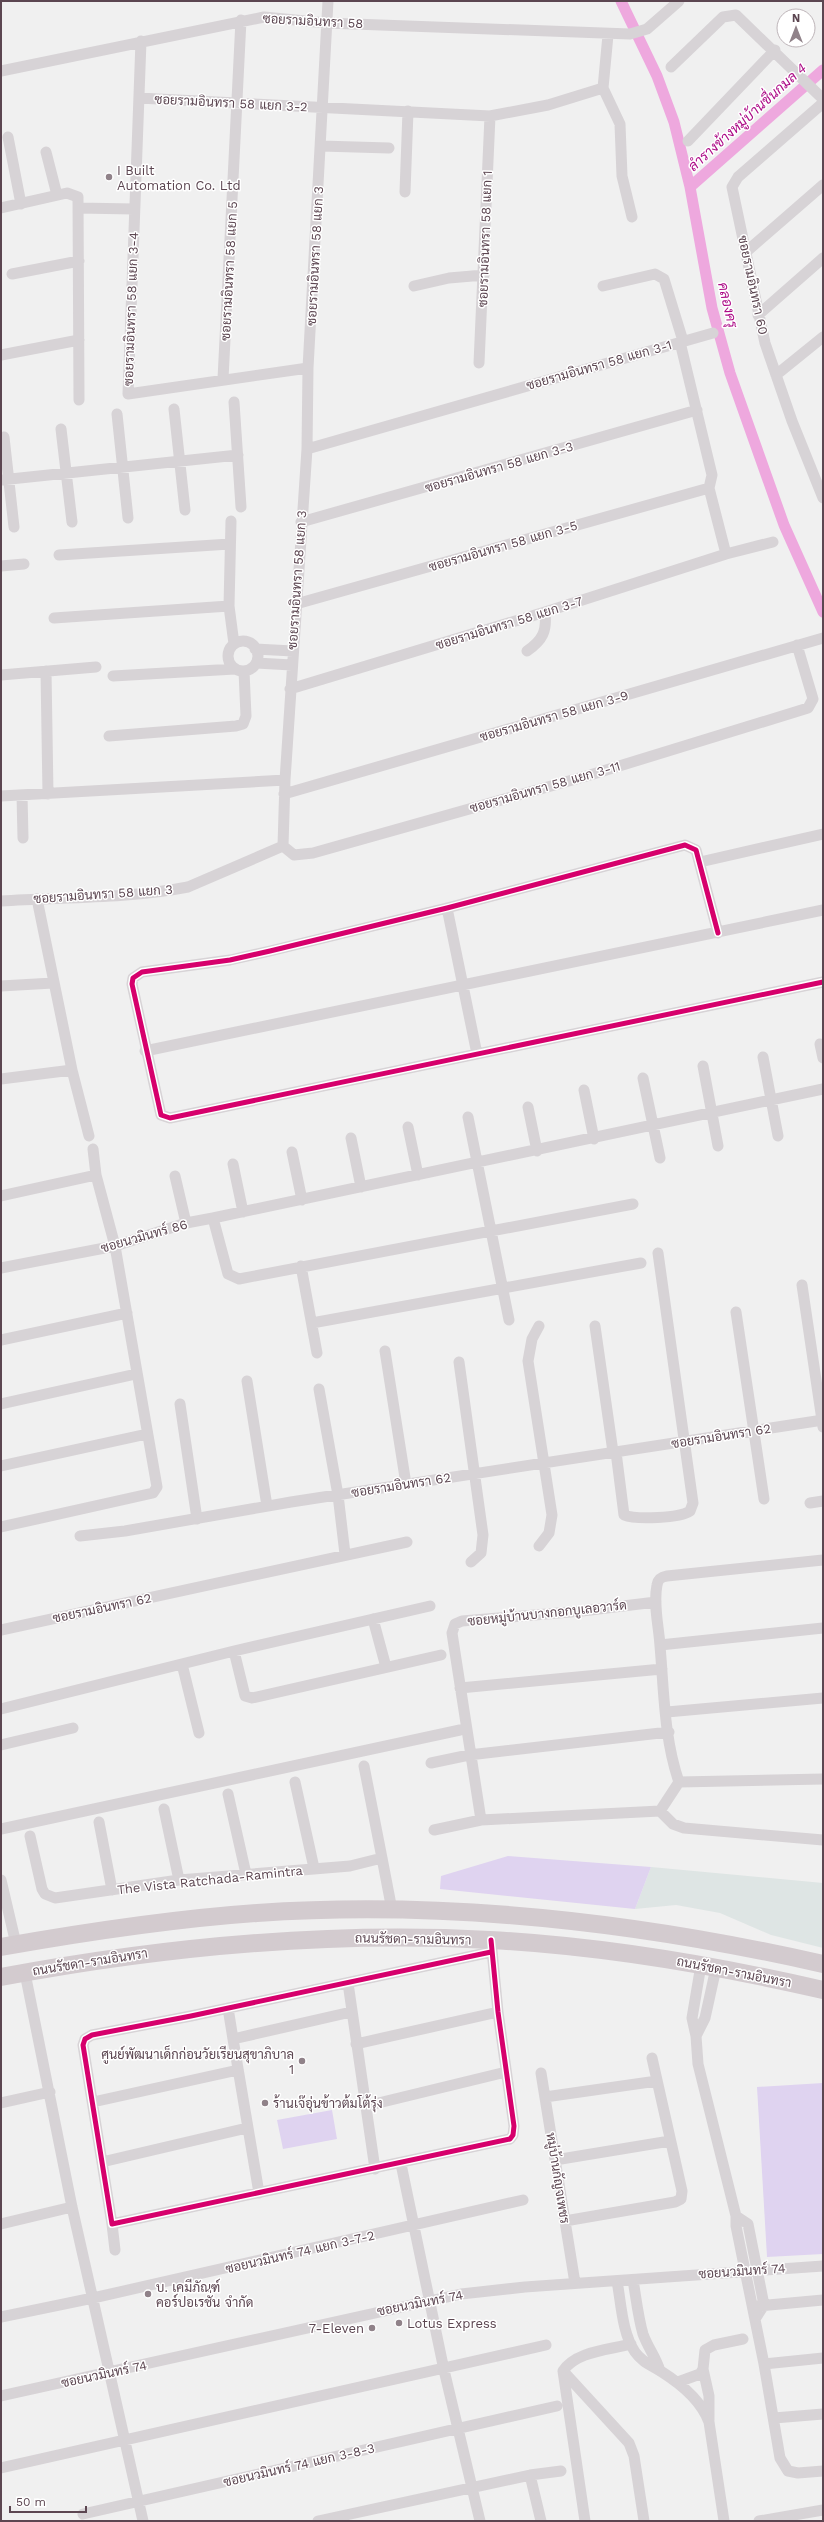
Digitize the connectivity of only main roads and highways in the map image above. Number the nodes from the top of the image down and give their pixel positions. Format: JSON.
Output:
{"nodes":[{"id":1,"x":9,"y":1946,"type":"edge"},
{"id":2,"x":823,"y":1964,"type":"edge"},
{"id":3,"x":1,"y":1977,"type":"edge"},
{"id":4,"x":823,"y":1990,"type":"edge"}],
"edges":[{"from":1,"to":2,"type":"main road","name":"ถนนรัชดา-รามอินทรา"},
{"from":3,"to":4,"type":"main road","name":"ถนนรัชดา-รามอินทรา"}]}
